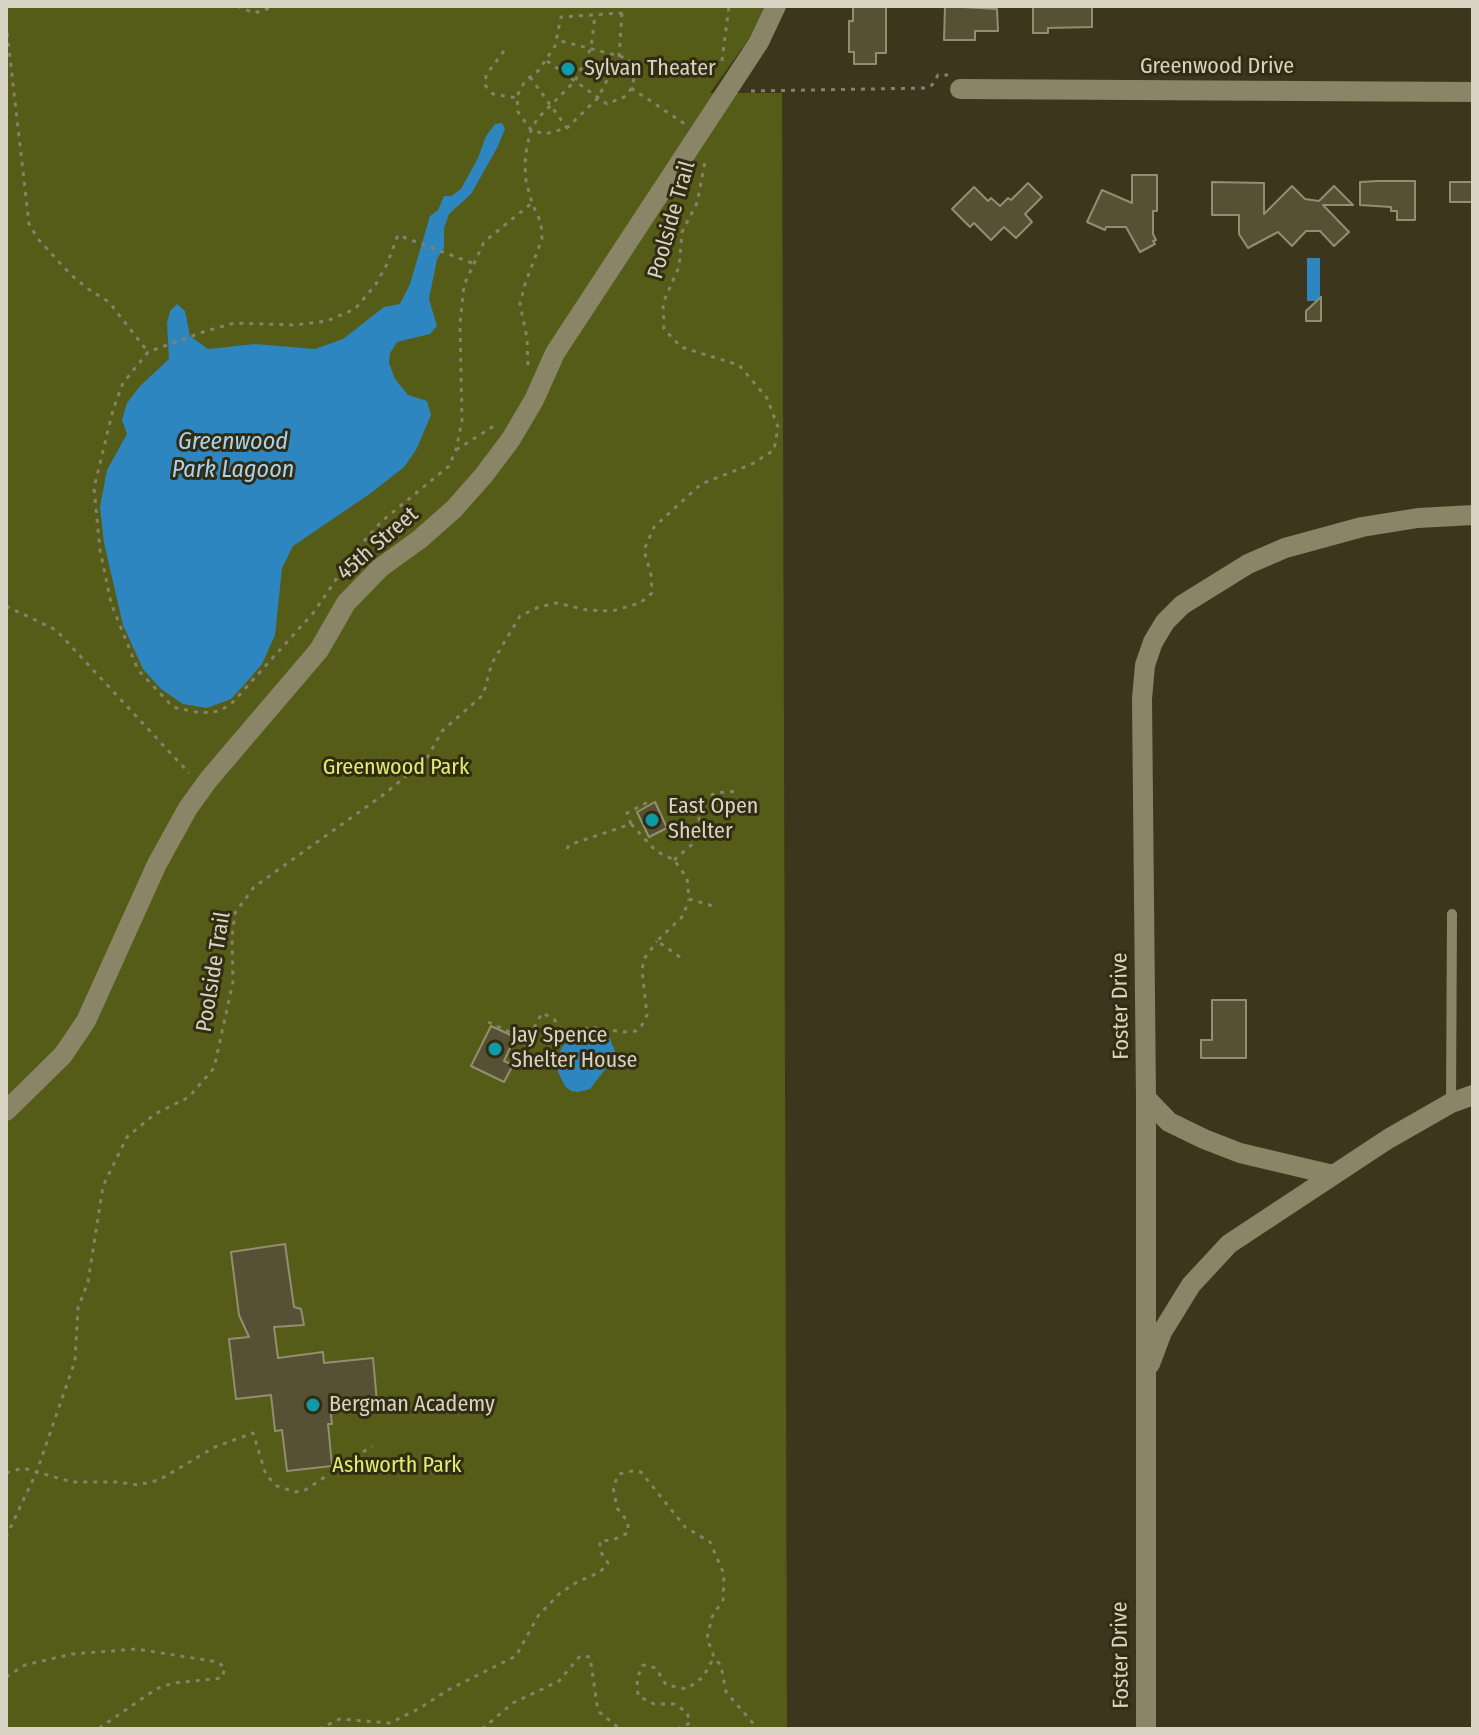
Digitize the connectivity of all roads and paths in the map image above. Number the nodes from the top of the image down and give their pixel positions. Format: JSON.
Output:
{"nodes":[{"id":1,"x":237,"y":6,"type":"edge"},
{"id":2,"x":276,"y":6,"type":"edge"},
{"id":3,"x":729,"y":6,"type":"edge"},
{"id":4,"x":776,"y":6,"type":"edge"},
{"id":5,"x":595,"y":15,"type":"junction"},
{"id":6,"x":6,"y":23,"type":"edge"},
{"id":7,"x":557,"y":40,"type":"junction"},
{"id":8,"x":591,"y":48,"type":"junction"},
{"id":9,"x":504,"y":51,"type":"dead end"},
{"id":10,"x":619,"y":56,"type":"junction"},
{"id":11,"x":546,"y":61,"type":"junction"},
{"id":12,"x":530,"y":77,"type":"junction"},
{"id":13,"x":726,"y":77,"type":"junction"},
{"id":14,"x":575,"y":81,"type":"junction"},
{"id":15,"x":958,"y":82,"type":"joint"},
{"id":16,"x":631,"y":88,"type":"junction"},
{"id":17,"x":1473,"y":92,"type":"edge"},
{"id":18,"x":517,"y":98,"type":"junction"},
{"id":19,"x":598,"y":98,"type":"junction"},
{"id":20,"x":550,"y":105,"type":"junction"},
{"id":21,"x":686,"y":125,"type":"dead end"},
{"id":22,"x":567,"y":128,"type":"junction"},
{"id":23,"x":531,"y":130,"type":"junction"},
{"id":24,"x":705,"y":162,"type":"dead end"},
{"id":25,"x":532,"y":203,"type":"junction"},
{"id":26,"x":472,"y":263,"type":"junction"},
{"id":27,"x":148,"y":352,"type":"junction"},
{"id":28,"x":528,"y":371,"type":"dead end"},
{"id":29,"x":502,"y":416,"type":"dead end"},
{"id":30,"x":456,"y":450,"type":"junction"},
{"id":31,"x":1473,"y":515,"type":"edge"},
{"id":32,"x":6,"y":606,"type":"edge"},
{"id":33,"x":203,"y":787,"type":"junction"},
{"id":34,"x":739,"y":791,"type":"dead end"},
{"id":35,"x":648,"y":802,"type":"dead end"},
{"id":36,"x":631,"y":824,"type":"junction"},
{"id":37,"x":567,"y":849,"type":"dead end"},
{"id":38,"x":674,"y":860,"type":"junction"},
{"id":39,"x":689,"y":899,"type":"junction"},
{"id":40,"x":713,"y":906,"type":"dead end"},
{"id":41,"x":1452,"y":914,"type":"dead end"},
{"id":42,"x":657,"y":941,"type":"junction"},
{"id":43,"x":680,"y":957,"type":"dead end"},
{"id":44,"x":488,"y":1022,"type":"dead end"},
{"id":45,"x":527,"y":1040,"type":"junction"},
{"id":46,"x":515,"y":1063,"type":"dead end"},
{"id":47,"x":1473,"y":1095,"type":"edge"},
{"id":48,"x":1146,"y":1098,"type":"junction"},
{"id":49,"x":1451,"y":1103,"type":"junction"},
{"id":50,"x":6,"y":1111,"type":"edge"},
{"id":51,"x":1333,"y":1175,"type":"junction"},
{"id":52,"x":1145,"y":1378,"type":"junction"},
{"id":53,"x":372,"y":1446,"type":"dead end"},
{"id":54,"x":37,"y":1471,"type":"junction"},
{"id":55,"x":6,"y":1473,"type":"edge"},
{"id":56,"x":6,"y":1537,"type":"edge"},
{"id":57,"x":714,"y":1657,"type":"junction"},
{"id":58,"x":6,"y":1677,"type":"edge"},
{"id":59,"x":98,"y":1729,"type":"edge"},
{"id":60,"x":319,"y":1729,"type":"edge"},
{"id":61,"x":482,"y":1729,"type":"edge"},
{"id":62,"x":620,"y":1729,"type":"edge"},
{"id":63,"x":677,"y":1729,"type":"edge"},
{"id":64,"x":758,"y":1729,"type":"edge"},
{"id":65,"x":1146,"y":1729,"type":"edge"}],
"edges":[{"from":1,"to":2,"type":"path"},
{"from":3,"to":13,"type":"path"},
{"from":4,"to":13,"type":"street","name":"45th Street"},
{"from":5,"to":7,"type":"path"},
{"from":5,"to":8,"type":"path"},
{"from":5,"to":10,"type":"path"},
{"from":6,"to":27,"type":"path"},
{"from":7,"to":8,"type":"path"},
{"from":7,"to":11,"type":"path"},
{"from":8,"to":10,"type":"path"},
{"from":8,"to":14,"type":"path"},
{"from":9,"to":18,"type":"path"},
{"from":10,"to":16,"type":"path"},
{"from":10,"to":19,"type":"path"},
{"from":11,"to":12,"type":"path"},
{"from":11,"to":14,"type":"path"},
{"from":12,"to":18,"type":"path"},
{"from":12,"to":20,"type":"path"},
{"from":13,"to":15,"type":"path"},
{"from":13,"to":33,"type":"street","name":"45th Street"},
{"from":14,"to":19,"type":"path"},
{"from":14,"to":20,"type":"path"},
{"from":15,"to":17,"type":"street","name":"Greenwood Drive"},
{"from":16,"to":19,"type":"path"},
{"from":16,"to":21,"type":"path"},
{"from":18,"to":23,"type":"path"},
{"from":19,"to":22,"type":"path"},
{"from":20,"to":22,"type":"path"},
{"from":20,"to":23,"type":"path"},
{"from":22,"to":23,"type":"path"},
{"from":23,"to":25,"type":"path"},
{"from":24,"to":54,"type":"path","name":"Poolside Trail"},
{"from":25,"to":26,"type":"path"},
{"from":25,"to":28,"type":"path"},
{"from":26,"to":27,"type":"path"},
{"from":26,"to":30,"type":"path"},
{"from":27,"to":30,"type":"path"},
{"from":29,"to":30,"type":"path"},
{"from":31,"to":48,"type":"street","name":"Foster Drive"},
{"from":32,"to":33,"type":"path"},
{"from":33,"to":50,"type":"street","name":"45th Street"},
{"from":34,"to":38,"type":"path"},
{"from":35,"to":36,"type":"path"},
{"from":36,"to":37,"type":"path"},
{"from":36,"to":38,"type":"path"},
{"from":38,"to":39,"type":"path"},
{"from":39,"to":40,"type":"path"},
{"from":39,"to":42,"type":"path"},
{"from":41,"to":49,"type":"lane"},
{"from":42,"to":43,"type":"path"},
{"from":42,"to":45,"type":"path"},
{"from":44,"to":45,"type":"path"},
{"from":45,"to":46,"type":"path"},
{"from":47,"to":49,"type":"street"},
{"from":48,"to":51,"type":"street"},
{"from":48,"to":52,"type":"street","name":"Foster Drive"},
{"from":49,"to":51,"type":"street"},
{"from":51,"to":52,"type":"street"},
{"from":52,"to":65,"type":"street","name":"Foster Drive"},
{"from":53,"to":54,"type":"path"},
{"from":54,"to":55,"type":"path"},
{"from":54,"to":56,"type":"path","name":"Poolside Trail"},
{"from":57,"to":60,"type":"path"},
{"from":57,"to":63,"type":"path"},
{"from":57,"to":64,"type":"path"},
{"from":58,"to":59,"type":"path"},
{"from":61,"to":62,"type":"path"}]}
